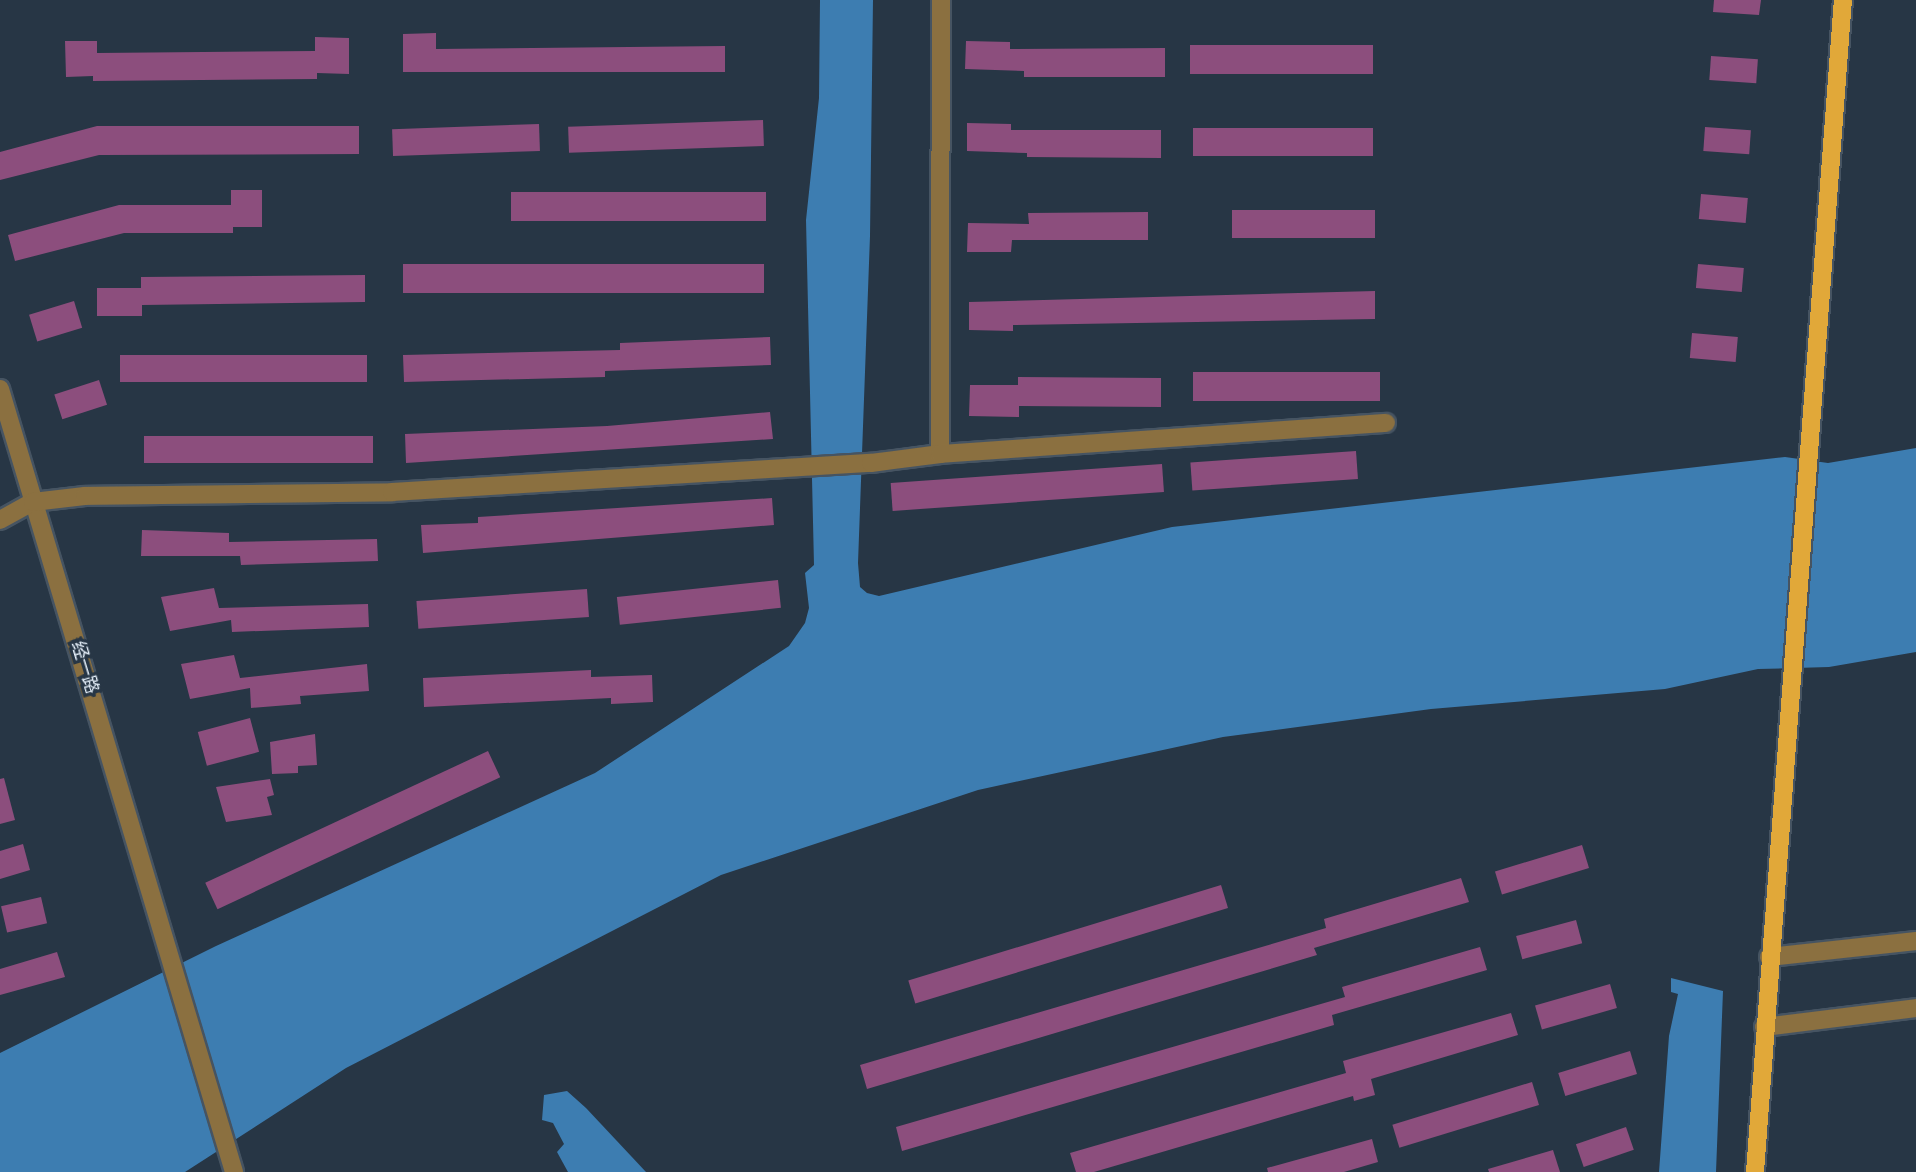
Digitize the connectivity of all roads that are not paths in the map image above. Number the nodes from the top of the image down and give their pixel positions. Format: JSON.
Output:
{"nodes":[{"id":1,"x":941,"y":0,"type":"edge"},
{"id":2,"x":1843,"y":0,"type":"edge"},
{"id":3,"x":0,"y":389,"type":"edge"},
{"id":4,"x":1386,"y":423,"type":"dead end"},
{"id":5,"x":940,"y":454,"type":"junction"},
{"id":6,"x":33,"y":502,"type":"junction"},
{"id":7,"x":0,"y":520,"type":"edge"},
{"id":8,"x":1916,"y":941,"type":"edge"},
{"id":9,"x":1769,"y":957,"type":"junction"},
{"id":10,"x":1916,"y":1008,"type":"edge"},
{"id":11,"x":1764,"y":1027,"type":"junction"},
{"id":12,"x":234,"y":1172,"type":"edge"},
{"id":13,"x":1755,"y":1172,"type":"edge"}],
"edges":[{"from":1,"to":5,"type":"street"},
{"from":2,"to":9,"type":"main road"},
{"from":3,"to":6,"type":"street","name":"经一路"},
{"from":4,"to":5,"type":"street"},
{"from":5,"to":6,"type":"street"},
{"from":6,"to":7,"type":"street"},
{"from":6,"to":12,"type":"street","name":"经一路"},
{"from":8,"to":9,"type":"street"},
{"from":9,"to":11,"type":"main road"},
{"from":10,"to":11,"type":"street"},
{"from":11,"to":13,"type":"main road"}]}
